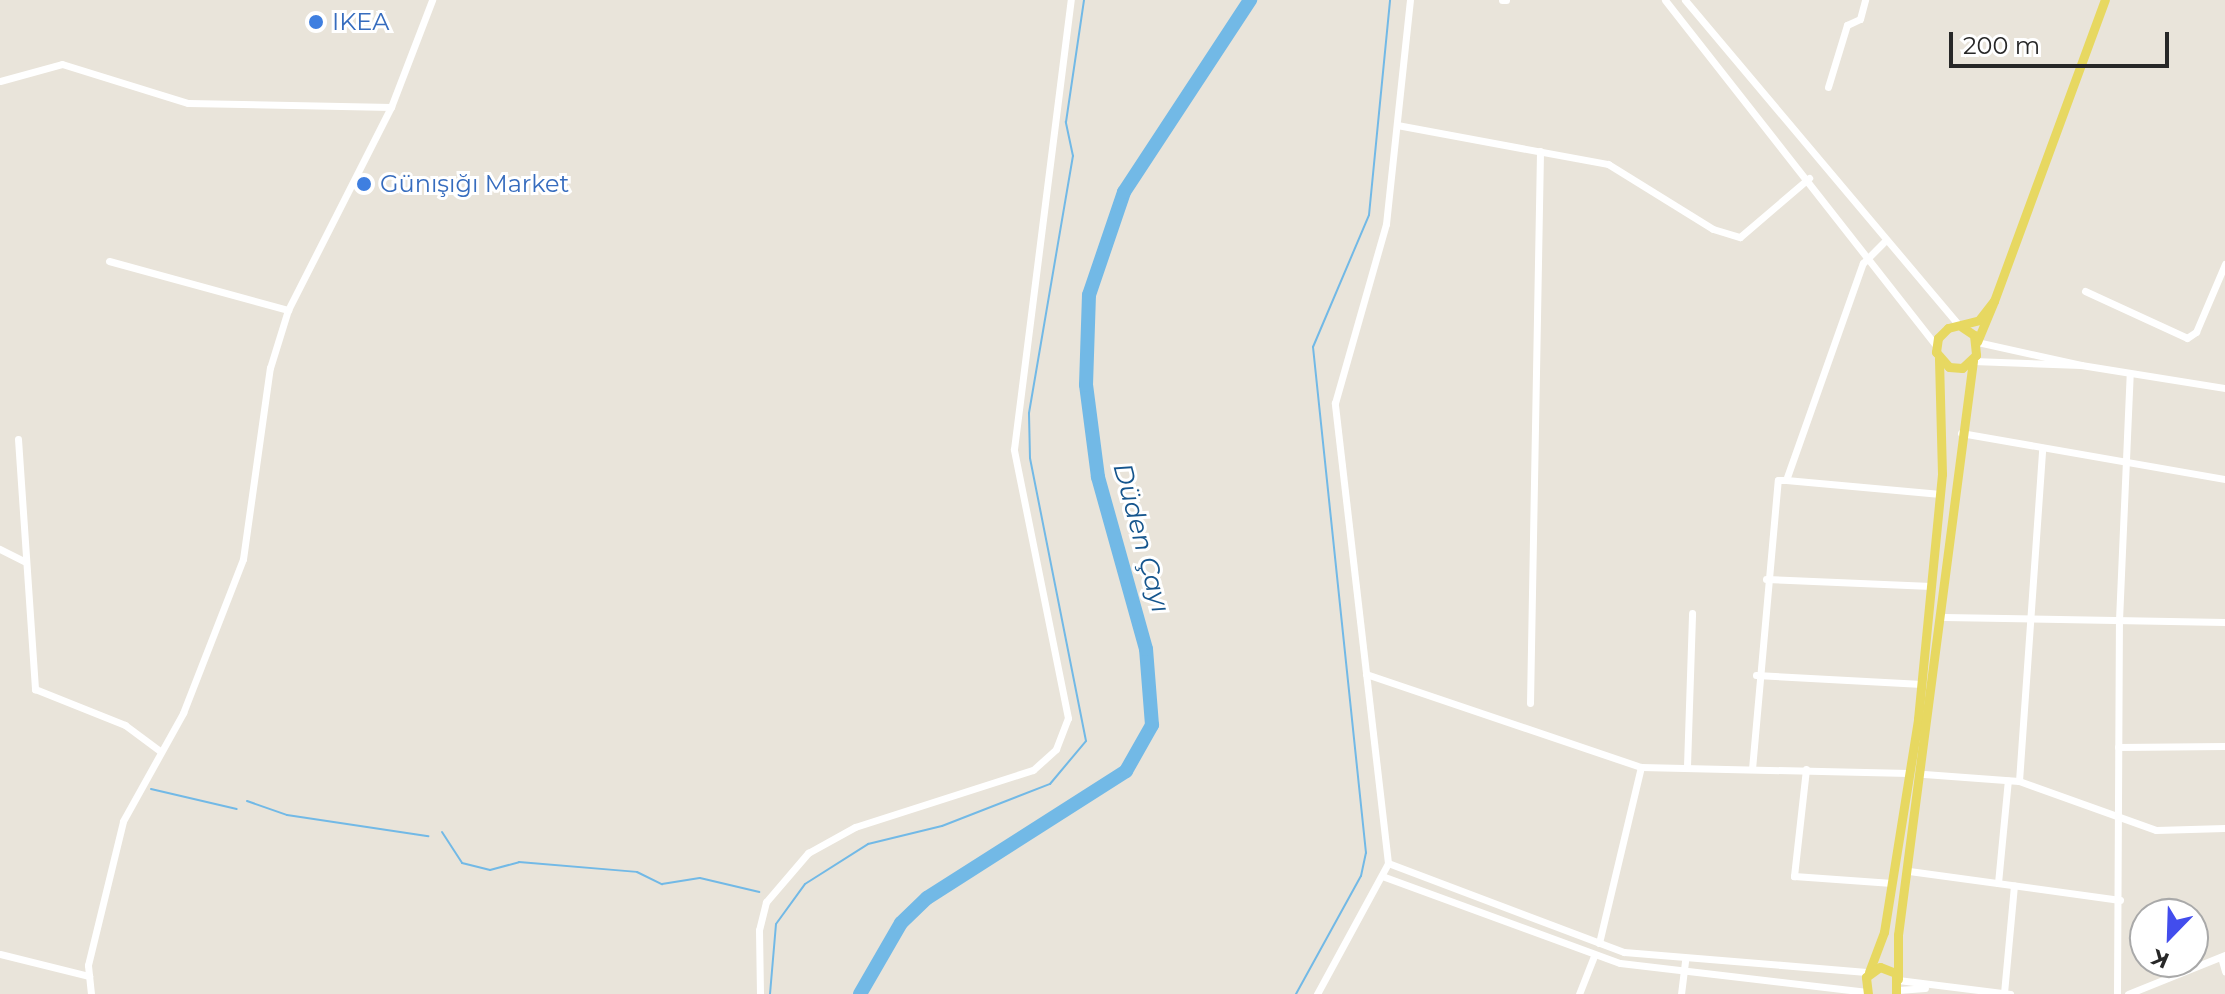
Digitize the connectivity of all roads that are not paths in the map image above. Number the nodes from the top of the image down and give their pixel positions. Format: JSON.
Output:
{"nodes":[{"id":1,"x":432,"y":0,"type":"edge"},
{"id":2,"x":1071,"y":0,"type":"edge"},
{"id":3,"x":1410,"y":0,"type":"edge"},
{"id":4,"x":1665,"y":0,"type":"edge"},
{"id":5,"x":1685,"y":0,"type":"edge"},
{"id":6,"x":1865,"y":0,"type":"edge"},
{"id":7,"x":2105,"y":0,"type":"edge"},
{"id":8,"x":0,"y":81,"type":"edge"},
{"id":9,"x":1828,"y":87,"type":"dead end"},
{"id":10,"x":391,"y":107,"type":"junction"},
{"id":11,"x":1397,"y":125,"type":"junction"},
{"id":12,"x":1540,"y":151,"type":"junction"},
{"id":13,"x":1809,"y":178,"type":"junction"},
{"id":14,"x":1885,"y":241,"type":"junction"},
{"id":15,"x":1870,"y":255,"type":"junction"},
{"id":16,"x":109,"y":261,"type":"dead end"},
{"id":17,"x":2225,"y":264,"type":"edge"},
{"id":18,"x":2085,"y":291,"type":"dead end"},
{"id":19,"x":1994,"y":301,"type":"junction"},
{"id":20,"x":288,"y":310,"type":"junction"},
{"id":21,"x":1962,"y":327,"type":"junction"},
{"id":22,"x":1977,"y":342,"type":"junction"},
{"id":23,"x":1936,"y":345,"type":"junction"},
{"id":24,"x":1939,"y":358,"type":"junction"},
{"id":25,"x":1973,"y":361,"type":"junction"},
{"id":26,"x":2081,"y":365,"type":"junction"},
{"id":27,"x":2130,"y":373,"type":"junction"},
{"id":28,"x":2225,"y":388,"type":"edge"},
{"id":29,"x":1961,"y":433,"type":"junction"},
{"id":30,"x":18,"y":439,"type":"dead end"},
{"id":31,"x":2042,"y":448,"type":"junction"},
{"id":32,"x":2125,"y":464,"type":"junction"},
{"id":33,"x":2225,"y":479,"type":"edge"},
{"id":34,"x":1786,"y":480,"type":"junction"},
{"id":35,"x":1940,"y":494,"type":"junction"},
{"id":36,"x":0,"y":549,"type":"edge"},
{"id":37,"x":25,"y":562,"type":"junction"},
{"id":38,"x":1766,"y":579,"type":"junction"},
{"id":39,"x":1931,"y":586,"type":"junction"},
{"id":40,"x":1692,"y":613,"type":"dead end"},
{"id":41,"x":1944,"y":617,"type":"junction"},
{"id":42,"x":2029,"y":619,"type":"junction"},
{"id":43,"x":2119,"y":620,"type":"junction"},
{"id":44,"x":2225,"y":622,"type":"edge"},
{"id":45,"x":1366,"y":674,"type":"junction"},
{"id":46,"x":1756,"y":675,"type":"junction"},
{"id":47,"x":1922,"y":684,"type":"junction"},
{"id":48,"x":1530,"y":703,"type":"dead end"},
{"id":49,"x":2225,"y":746,"type":"edge"},
{"id":50,"x":2118,"y":747,"type":"junction"},
{"id":51,"x":160,"y":751,"type":"junction"},
{"id":52,"x":1687,"y":766,"type":"junction"},
{"id":53,"x":1641,"y":767,"type":"junction"},
{"id":54,"x":1752,"y":769,"type":"junction"},
{"id":55,"x":1806,"y":769,"type":"junction"},
{"id":56,"x":1909,"y":773,"type":"junction"},
{"id":57,"x":1924,"y":774,"type":"junction"},
{"id":58,"x":2008,"y":780,"type":"junction"},
{"id":59,"x":2019,"y":781,"type":"junction"},
{"id":60,"x":2117,"y":817,"type":"junction"},
{"id":61,"x":2225,"y":828,"type":"edge"},
{"id":62,"x":1388,"y":863,"type":"junction"},
{"id":63,"x":1909,"y":871,"type":"junction"},
{"id":64,"x":1382,"y":876,"type":"junction"},
{"id":65,"x":1892,"y":883,"type":"junction"},
{"id":66,"x":1998,"y":883,"type":"junction"},
{"id":67,"x":2014,"y":885,"type":"junction"},
{"id":68,"x":2120,"y":900,"type":"junction"},
{"id":69,"x":1599,"y":943,"type":"junction"},
{"id":70,"x":0,"y":954,"type":"edge"},
{"id":71,"x":1594,"y":956,"type":"junction"},
{"id":72,"x":2223,"y":956,"type":"edge"},
{"id":73,"x":1685,"y":960,"type":"junction"},
{"id":74,"x":2225,"y":971,"type":"edge"},
{"id":75,"x":1869,"y":972,"type":"junction"},
{"id":76,"x":1683,"y":974,"type":"junction"},
{"id":77,"x":89,"y":976,"type":"junction"},
{"id":78,"x":1808,"y":984,"type":"junction"},
{"id":79,"x":1898,"y":986,"type":"edge"},
{"id":80,"x":1867,"y":993,"type":"edge"},
{"id":81,"x":91,"y":994,"type":"edge"},
{"id":82,"x":760,"y":994,"type":"edge"},
{"id":83,"x":1318,"y":994,"type":"edge"},
{"id":84,"x":1579,"y":994,"type":"edge"},
{"id":85,"x":1681,"y":994,"type":"edge"},
{"id":86,"x":1803,"y":994,"type":"edge"},
{"id":87,"x":2007,"y":994,"type":"edge"},
{"id":88,"x":2117,"y":994,"type":"edge"},
{"id":89,"x":2128,"y":994,"type":"edge"}],
"edges":[{"from":1,"to":10,"type":"street"},
{"from":2,"to":82,"type":"street"},
{"from":3,"to":11,"type":"street"},
{"from":4,"to":13,"type":"street"},
{"from":5,"to":14,"type":"street"},
{"from":6,"to":9,"type":"street"},
{"from":7,"to":19,"type":"main road"},
{"from":8,"to":10,"type":"street"},
{"from":10,"to":20,"type":"street"},
{"from":11,"to":12,"type":"street"},
{"from":11,"to":45,"type":"street"},
{"from":12,"to":13,"type":"street"},
{"from":12,"to":48,"type":"street"},
{"from":13,"to":15,"type":"street"},
{"from":14,"to":15,"type":"street"},
{"from":14,"to":21,"type":"street"},
{"from":15,"to":23,"type":"street"},
{"from":15,"to":34,"type":"street"},
{"from":16,"to":20,"type":"street"},
{"from":17,"to":18,"type":"street"},
{"from":19,"to":21,"type":"main road"},
{"from":19,"to":22,"type":"main road"},
{"from":20,"to":51,"type":"street"},
{"from":21,"to":22,"type":"main road"},
{"from":21,"to":23,"type":"main road"},
{"from":22,"to":25,"type":"main road"},
{"from":22,"to":26,"type":"street"},
{"from":23,"to":24,"type":"main road"},
{"from":24,"to":25,"type":"main road"},
{"from":24,"to":35,"type":"main road"},
{"from":25,"to":26,"type":"street"},
{"from":25,"to":29,"type":"main road"},
{"from":26,"to":27,"type":"street"},
{"from":27,"to":28,"type":"street"},
{"from":27,"to":32,"type":"street"},
{"from":29,"to":31,"type":"street"},
{"from":29,"to":41,"type":"main road"},
{"from":30,"to":37,"type":"street"},
{"from":31,"to":32,"type":"street"},
{"from":31,"to":42,"type":"street"},
{"from":32,"to":33,"type":"street"},
{"from":32,"to":43,"type":"street"},
{"from":34,"to":35,"type":"street"},
{"from":34,"to":38,"type":"street"},
{"from":35,"to":39,"type":"main road"},
{"from":36,"to":37,"type":"street"},
{"from":37,"to":51,"type":"street"},
{"from":38,"to":39,"type":"street"},
{"from":38,"to":46,"type":"street"},
{"from":39,"to":47,"type":"main road"},
{"from":40,"to":52,"type":"street"},
{"from":41,"to":42,"type":"street"},
{"from":41,"to":57,"type":"main road"},
{"from":42,"to":43,"type":"street"},
{"from":42,"to":59,"type":"street"},
{"from":43,"to":44,"type":"street"},
{"from":43,"to":50,"type":"street"},
{"from":45,"to":53,"type":"street"},
{"from":45,"to":62,"type":"street"},
{"from":46,"to":47,"type":"street"},
{"from":46,"to":54,"type":"street"},
{"from":47,"to":56,"type":"main road"},
{"from":49,"to":50,"type":"street"},
{"from":50,"to":60,"type":"street"},
{"from":51,"to":77,"type":"street"},
{"from":52,"to":53,"type":"street"},
{"from":52,"to":54,"type":"street"},
{"from":53,"to":69,"type":"street"},
{"from":54,"to":55,"type":"street"},
{"from":55,"to":56,"type":"street"},
{"from":55,"to":65,"type":"street"},
{"from":56,"to":65,"type":"main road"},
{"from":57,"to":58,"type":"street"},
{"from":57,"to":63,"type":"main road"},
{"from":58,"to":59,"type":"street"},
{"from":58,"to":66,"type":"street"},
{"from":59,"to":60,"type":"street"},
{"from":60,"to":61,"type":"street"},
{"from":60,"to":68,"type":"street"},
{"from":62,"to":64,"type":"street"},
{"from":62,"to":69,"type":"street"},
{"from":63,"to":66,"type":"street"},
{"from":63,"to":79,"type":"main road"},
{"from":64,"to":71,"type":"street"},
{"from":64,"to":83,"type":"street"},
{"from":65,"to":75,"type":"main road"},
{"from":66,"to":67,"type":"street"},
{"from":67,"to":68,"type":"street"},
{"from":67,"to":87,"type":"street"},
{"from":68,"to":88,"type":"street"},
{"from":69,"to":73,"type":"street"},
{"from":70,"to":77,"type":"street"},
{"from":71,"to":76,"type":"street"},
{"from":71,"to":84,"type":"street"},
{"from":72,"to":74,"type":"street"},
{"from":72,"to":89,"type":"street"},
{"from":73,"to":75,"type":"street"},
{"from":73,"to":76,"type":"street"},
{"from":75,"to":79,"type":"main road"},
{"from":75,"to":80,"type":"main road"},
{"from":76,"to":78,"type":"street"},
{"from":76,"to":85,"type":"street"},
{"from":77,"to":81,"type":"street"},
{"from":78,"to":80,"type":"street"},
{"from":78,"to":86,"type":"street"},
{"from":79,"to":87,"type":"street"}]}
